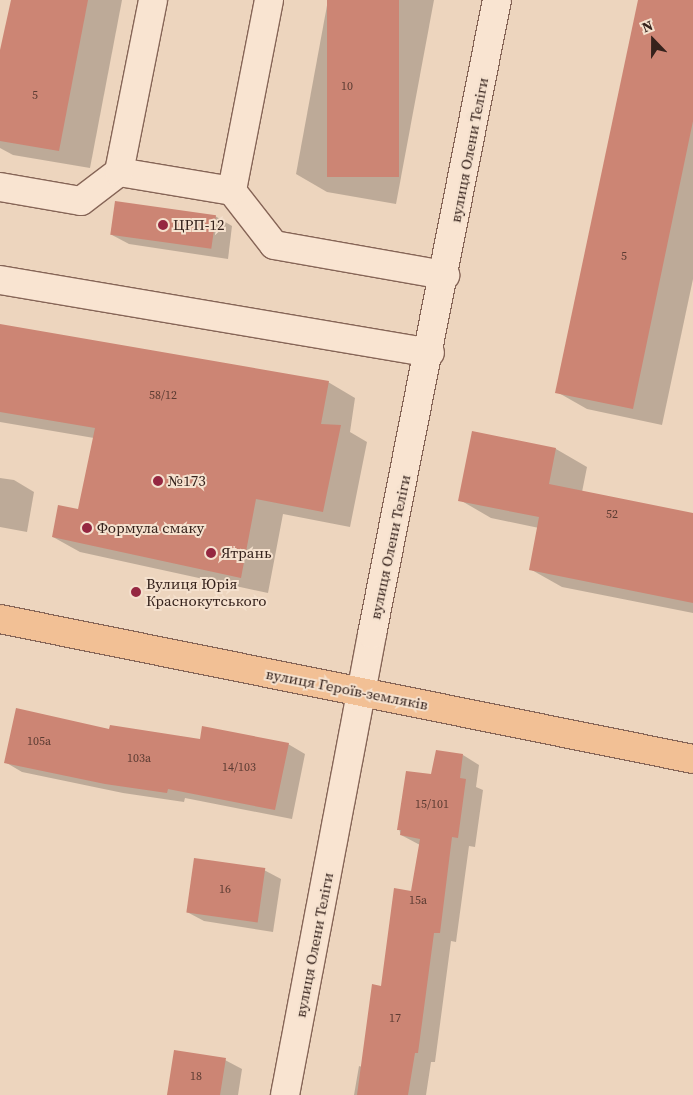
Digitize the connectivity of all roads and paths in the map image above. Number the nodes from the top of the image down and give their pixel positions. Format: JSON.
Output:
{"nodes":[{"id":1,"x":153,"y":0,"type":"edge"},
{"id":2,"x":269,"y":0,"type":"edge"},
{"id":3,"x":497,"y":0,"type":"edge"},
{"id":4,"x":119,"y":172,"type":"junction"},
{"id":5,"x":0,"y":187,"type":"edge"},
{"id":6,"x":232,"y":191,"type":"junction"},
{"id":7,"x":445,"y":275,"type":"junction"},
{"id":8,"x":0,"y":280,"type":"edge"},
{"id":9,"x":430,"y":353,"type":"junction"},
{"id":10,"x":0,"y":619,"type":"edge"},
{"id":11,"x":363,"y":692,"type":"junction"},
{"id":12,"x":693,"y":759,"type":"edge"},
{"id":13,"x":285,"y":1095,"type":"edge"}],
"edges":[{"from":1,"to":4,"type":"street"},
{"from":2,"to":6,"type":"street"},
{"from":3,"to":7,"type":"street","name":"вулиця Олени Теліги"},
{"from":4,"to":5,"type":"street"},
{"from":4,"to":6,"type":"street"},
{"from":6,"to":7,"type":"street"},
{"from":7,"to":9,"type":"street","name":"вулиця Олени Теліги"},
{"from":8,"to":9,"type":"street"},
{"from":9,"to":11,"type":"street","name":"вулиця Олени Теліги"},
{"from":10,"to":11,"type":"main road","name":"вулиця Героїв-земляків"},
{"from":11,"to":12,"type":"main road","name":"вулиця Героїв-земляків"},
{"from":11,"to":13,"type":"street","name":"вулиця Олени Теліги"}]}
